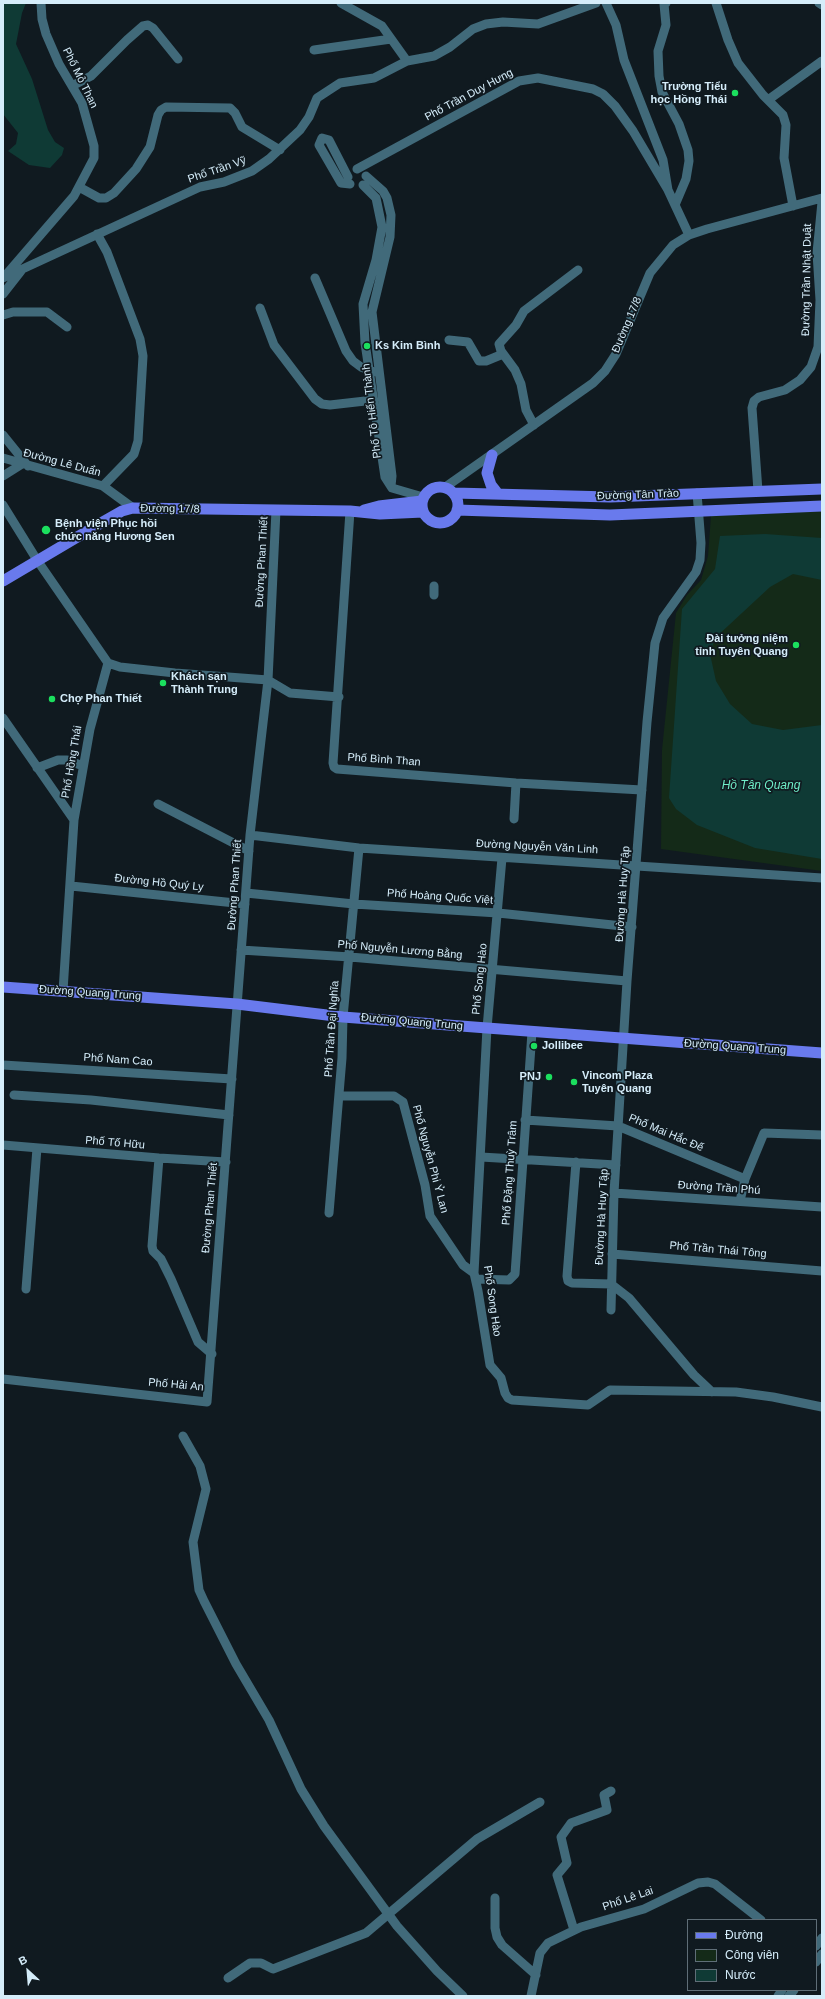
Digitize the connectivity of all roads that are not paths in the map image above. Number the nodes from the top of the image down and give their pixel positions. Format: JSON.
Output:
{"nodes":[{"id":1,"x":41,"y":3,"type":"edge"},
{"id":2,"x":341,"y":3,"type":"edge"},
{"id":3,"x":596,"y":3,"type":"edge"},
{"id":4,"x":606,"y":3,"type":"edge"},
{"id":5,"x":666,"y":3,"type":"edge"},
{"id":6,"x":716,"y":3,"type":"edge"},
{"id":7,"x":819,"y":3,"type":"edge"},
{"id":8,"x":822,"y":5,"type":"edge"},
{"id":9,"x":391,"y":39,"type":"junction"},
{"id":10,"x":314,"y":50,"type":"dead end"},
{"id":11,"x":178,"y":59,"type":"dead end"},
{"id":12,"x":407,"y":61,"type":"junction"},
{"id":13,"x":822,"y":61,"type":"edge"},
{"id":14,"x":72,"y":86,"type":"junction"},
{"id":15,"x":768,"y":100,"type":"junction"},
{"id":16,"x":280,"y":150,"type":"junction"},
{"id":17,"x":357,"y":169,"type":"junction"},
{"id":18,"x":364,"y":180,"type":"junction"},
{"id":19,"x":79,"y":187,"type":"junction"},
{"id":20,"x":668,"y":190,"type":"junction"},
{"id":21,"x":822,"y":198,"type":"edge"},
{"id":22,"x":822,"y":202,"type":"edge"},
{"id":23,"x":675,"y":205,"type":"junction"},
{"id":24,"x":793,"y":206,"type":"junction"},
{"id":25,"x":97,"y":234,"type":"junction"},
{"id":26,"x":689,"y":235,"type":"junction"},
{"id":27,"x":22,"y":256,"type":"junction"},
{"id":28,"x":25,"y":268,"type":"junction"},
{"id":29,"x":578,"y":270,"type":"dead end"},
{"id":30,"x":315,"y":278,"type":"dead end"},
{"id":31,"x":3,"y":279,"type":"edge"},
{"id":32,"x":3,"y":294,"type":"edge"},
{"id":33,"x":260,"y":308,"type":"dead end"},
{"id":34,"x":3,"y":315,"type":"edge"},
{"id":35,"x":67,"y":327,"type":"dead end"},
{"id":36,"x":449,"y":340,"type":"dead end"},
{"id":37,"x":503,"y":354,"type":"junction"},
{"id":38,"x":374,"y":372,"type":"junction"},
{"id":39,"x":374,"y":400,"type":"junction"},
{"id":40,"x":534,"y":425,"type":"junction"},
{"id":41,"x":3,"y":435,"type":"edge"},
{"id":42,"x":492,"y":455,"type":"junction"},
{"id":43,"x":3,"y":458,"type":"edge"},
{"id":44,"x":25,"y":465,"type":"junction"},
{"id":45,"x":3,"y":476,"type":"edge"},
{"id":46,"x":103,"y":486,"type":"junction"},
{"id":47,"x":390,"y":486,"type":"junction"},
{"id":48,"x":822,"y":489,"type":"edge"},
{"id":49,"x":449,"y":490,"type":"junction"},
{"id":50,"x":758,"y":491,"type":"junction"},
{"id":51,"x":697,"y":493,"type":"junction"},
{"id":52,"x":498,"y":494,"type":"junction"},
{"id":53,"x":423,"y":504,"type":"junction"},
{"id":54,"x":3,"y":505,"type":"edge"},
{"id":55,"x":822,"y":506,"type":"edge"},
{"id":56,"x":133,"y":508,"type":"junction"},
{"id":57,"x":276,"y":510,"type":"junction"},
{"id":58,"x":457,"y":510,"type":"junction"},
{"id":59,"x":354,"y":511,"type":"junction"},
{"id":60,"x":698,"y":513,"type":"junction"},
{"id":61,"x":37,"y":560,"type":"junction"},
{"id":62,"x":3,"y":582,"type":"edge"},
{"id":63,"x":108,"y":663,"type":"junction"},
{"id":64,"x":268,"y":680,"type":"junction"},
{"id":65,"x":339,"y":697,"type":"junction"},
{"id":66,"x":3,"y":718,"type":"edge"},
{"id":67,"x":83,"y":766,"type":"junction"},
{"id":68,"x":38,"y":768,"type":"junction"},
{"id":69,"x":516,"y":783,"type":"junction"},
{"id":70,"x":642,"y":790,"type":"junction"},
{"id":71,"x":158,"y":804,"type":"dead end"},
{"id":72,"x":74,"y":820,"type":"junction"},
{"id":73,"x":514,"y":820,"type":"dead end"},
{"id":74,"x":250,"y":835,"type":"junction"},
{"id":75,"x":360,"y":848,"type":"junction"},
{"id":76,"x":250,"y":851,"type":"junction"},
{"id":77,"x":502,"y":858,"type":"junction"},
{"id":78,"x":636,"y":865,"type":"junction"},
{"id":79,"x":822,"y":878,"type":"edge"},
{"id":80,"x":71,"y":886,"type":"junction"},
{"id":81,"x":246,"y":893,"type":"junction"},
{"id":82,"x":245,"y":904,"type":"junction"},
{"id":83,"x":354,"y":904,"type":"junction"},
{"id":84,"x":498,"y":913,"type":"junction"},
{"id":85,"x":632,"y":927,"type":"junction"},
{"id":86,"x":242,"y":950,"type":"junction"},
{"id":87,"x":350,"y":957,"type":"junction"},
{"id":88,"x":493,"y":970,"type":"junction"},
{"id":89,"x":627,"y":981,"type":"junction"},
{"id":90,"x":3,"y":987,"type":"edge"},
{"id":91,"x":63,"y":991,"type":"junction"},
{"id":92,"x":237,"y":1004,"type":"junction"},
{"id":93,"x":343,"y":1017,"type":"junction"},
{"id":94,"x":487,"y":1028,"type":"junction"},
{"id":95,"x":532,"y":1032,"type":"junction"},
{"id":96,"x":625,"y":1039,"type":"junction"},
{"id":97,"x":822,"y":1053,"type":"edge"},
{"id":98,"x":3,"y":1064,"type":"edge"},
{"id":99,"x":232,"y":1079,"type":"junction"},
{"id":100,"x":14,"y":1095,"type":"dead end"},
{"id":101,"x":338,"y":1096,"type":"junction"},
{"id":102,"x":229,"y":1115,"type":"junction"},
{"id":103,"x":525,"y":1120,"type":"junction"},
{"id":104,"x":618,"y":1126,"type":"junction"},
{"id":105,"x":822,"y":1135,"type":"edge"},
{"id":106,"x":3,"y":1145,"type":"edge"},
{"id":107,"x":37,"y":1148,"type":"junction"},
{"id":108,"x":481,"y":1157,"type":"junction"},
{"id":109,"x":159,"y":1158,"type":"junction"},
{"id":110,"x":522,"y":1159,"type":"junction"},
{"id":111,"x":226,"y":1162,"type":"junction"},
{"id":112,"x":576,"y":1162,"type":"junction"},
{"id":113,"x":616,"y":1165,"type":"junction"},
{"id":114,"x":745,"y":1179,"type":"junction"},
{"id":115,"x":614,"y":1193,"type":"junction"},
{"id":116,"x":740,"y":1201,"type":"junction"},
{"id":117,"x":822,"y":1207,"type":"edge"},
{"id":118,"x":329,"y":1213,"type":"dead end"},
{"id":119,"x":612,"y":1254,"type":"junction"},
{"id":120,"x":218,"y":1261,"type":"joint"},
{"id":121,"x":822,"y":1271,"type":"edge"},
{"id":122,"x":475,"y":1276,"type":"junction"},
{"id":123,"x":611,"y":1284,"type":"junction"},
{"id":124,"x":26,"y":1289,"type":"dead end"},
{"id":125,"x":611,"y":1310,"type":"dead end"},
{"id":126,"x":211,"y":1354,"type":"junction"},
{"id":127,"x":3,"y":1379,"type":"edge"},
{"id":128,"x":712,"y":1392,"type":"junction"},
{"id":129,"x":822,"y":1407,"type":"edge"},
{"id":130,"x":183,"y":1436,"type":"dead end"},
{"id":131,"x":611,"y":1790,"type":"dead end"},
{"id":132,"x":540,"y":1802,"type":"dead end"},
{"id":133,"x":495,"y":1898,"type":"dead end"},
{"id":134,"x":389,"y":1915,"type":"junction"},
{"id":135,"x":760,"y":1919,"type":"edge"},
{"id":136,"x":574,"y":1930,"type":"junction"},
{"id":137,"x":536,"y":1975,"type":"junction"},
{"id":138,"x":228,"y":1978,"type":"dead end"},
{"id":139,"x":463,"y":1996,"type":"edge"},
{"id":140,"x":531,"y":1996,"type":"edge"}],
"edges":[{"from":1,"to":14,"type":"street","name":"Phố Mỏ Than"},
{"from":2,"to":9,"type":"street"},
{"from":3,"to":12,"type":"street","name":"Phố Trần Vỹ"},
{"from":4,"to":20,"type":"street"},
{"from":5,"to":23,"type":"street"},
{"from":6,"to":15,"type":"street"},
{"from":7,"to":8,"type":"street"},
{"from":9,"to":10,"type":"street"},
{"from":9,"to":12,"type":"street"},
{"from":11,"to":14,"type":"street"},
{"from":12,"to":16,"type":"street","name":"Phố Trần Vỹ"},
{"from":13,"to":15,"type":"street"},
{"from":14,"to":19,"type":"street","name":"Phố Mỏ Than"},
{"from":15,"to":24,"type":"street"},
{"from":16,"to":19,"type":"street"},
{"from":16,"to":25,"type":"street","name":"Phố Trần Vỹ"},
{"from":17,"to":18,"type":"street","name":"Phố Tô Hiến Thành"},
{"from":17,"to":18,"type":"street"},
{"from":17,"to":20,"type":"street","name":"Phố Trần Duy Hưng"},
{"from":18,"to":38,"type":"street","name":"Phố Tô Hiến Thành"},
{"from":19,"to":27,"type":"street","name":"Phố Mỏ Than"},
{"from":20,"to":23,"type":"street"},
{"from":21,"to":24,"type":"street","name":"Đường 17/8"},
{"from":22,"to":50,"type":"street","name":"Đường Trần Nhật Duật"},
{"from":23,"to":26,"type":"street"},
{"from":24,"to":26,"type":"street","name":"Đường 17/8"},
{"from":25,"to":28,"type":"street","name":"Phố Trần Vỹ"},
{"from":25,"to":46,"type":"street"},
{"from":26,"to":40,"type":"street","name":"Đường 17/8"},
{"from":27,"to":28,"type":"street"},
{"from":27,"to":31,"type":"street","name":"Phố Mỏ Than"},
{"from":28,"to":31,"type":"street","name":"Phố Trần Vỹ"},
{"from":28,"to":32,"type":"street","name":"Phố Trần Vỹ"},
{"from":29,"to":37,"type":"street"},
{"from":30,"to":38,"type":"street"},
{"from":33,"to":39,"type":"street"},
{"from":34,"to":35,"type":"street"},
{"from":36,"to":37,"type":"street"},
{"from":37,"to":40,"type":"street"},
{"from":38,"to":39,"type":"street","name":"Phố Tô Hiến Thành"},
{"from":38,"to":47,"type":"street","name":"Phố Tô Hiến Thành"},
{"from":39,"to":47,"type":"street","name":"Phố Tô Hiến Thành"},
{"from":40,"to":42,"type":"street","name":"Đường 17/8"},
{"from":41,"to":44,"type":"street"},
{"from":42,"to":49,"type":"street","name":"Đường 17/8"},
{"from":42,"to":52,"type":"main road"},
{"from":43,"to":44,"type":"street","name":"Đường Lê Duẩn"},
{"from":44,"to":45,"type":"street"},
{"from":44,"to":46,"type":"street","name":"Đường Lê Duẩn"},
{"from":46,"to":56,"type":"street","name":"Đường Lê Duẩn"},
{"from":47,"to":53,"type":"street"},
{"from":48,"to":50,"type":"main road","name":"Đường Tân Trào"},
{"from":49,"to":52,"type":"main road","name":"Đường Tân Trào"},
{"from":49,"to":53,"type":"main road"},
{"from":49,"to":58,"type":"main road"},
{"from":50,"to":51,"type":"main road","name":"Đường Tân Trào"},
{"from":51,"to":52,"type":"main road","name":"Đường Tân Trào"},
{"from":51,"to":60,"type":"street","name":"Đường Hà Huy Tập"},
{"from":53,"to":58,"type":"main road"},
{"from":53,"to":59,"type":"main road","name":"Đường 17/8"},
{"from":54,"to":61,"type":"street"},
{"from":55,"to":60,"type":"main road","name":"Đường Tân Trào"},
{"from":56,"to":57,"type":"main road","name":"Đường 17/8"},
{"from":56,"to":61,"type":"main road","name":"Đường 17/8"},
{"from":57,"to":59,"type":"main road","name":"Đường 17/8"},
{"from":57,"to":64,"type":"street","name":"Đường Phan Thiết"},
{"from":58,"to":60,"type":"main road","name":"Đường Tân Trào"},
{"from":59,"to":65,"type":"street","name":"Phố Bình Than"},
{"from":60,"to":70,"type":"street","name":"Đường Hà Huy Tập"},
{"from":61,"to":62,"type":"main road","name":"Đường 17/8"},
{"from":61,"to":63,"type":"street"},
{"from":63,"to":64,"type":"street"},
{"from":63,"to":67,"type":"street","name":"Phố Hồng Thái"},
{"from":64,"to":65,"type":"street"},
{"from":64,"to":74,"type":"street","name":"Đường Phan Thiết"},
{"from":65,"to":69,"type":"street","name":"Phố Bình Than"},
{"from":66,"to":68,"type":"street"},
{"from":67,"to":68,"type":"street"},
{"from":67,"to":72,"type":"street","name":"Phố Hồng Thái"},
{"from":68,"to":72,"type":"street"},
{"from":69,"to":70,"type":"street","name":"Phố Bình Than"},
{"from":69,"to":73,"type":"street"},
{"from":70,"to":78,"type":"street","name":"Đường Hà Huy Tập"},
{"from":71,"to":76,"type":"street"},
{"from":72,"to":80,"type":"street","name":"Phố Hồng Thái"},
{"from":74,"to":75,"type":"street","name":"Đường Nguyễn Văn Linh"},
{"from":74,"to":76,"type":"street","name":"Đường Phan Thiết"},
{"from":75,"to":77,"type":"street","name":"Đường Nguyễn Văn Linh"},
{"from":75,"to":83,"type":"street","name":"Phố Trần Đại Nghĩa"},
{"from":76,"to":81,"type":"street","name":"Đường Phan Thiết"},
{"from":77,"to":78,"type":"street","name":"Đường Nguyễn Văn Linh"},
{"from":77,"to":84,"type":"street","name":"Phố Song Hào"},
{"from":78,"to":79,"type":"street","name":"Đường Nguyễn Văn Linh"},
{"from":78,"to":85,"type":"street","name":"Đường Hà Huy Tập"},
{"from":80,"to":82,"type":"street","name":"Đường Hồ Quý Ly"},
{"from":80,"to":91,"type":"street","name":"Phố Hồng Thái"},
{"from":81,"to":82,"type":"street","name":"Đường Phan Thiết"},
{"from":81,"to":83,"type":"street","name":"Phố Hoàng Quốc Việt"},
{"from":82,"to":86,"type":"street","name":"Đường Phan Thiết"},
{"from":83,"to":84,"type":"street","name":"Phố Hoàng Quốc Việt"},
{"from":83,"to":87,"type":"street","name":"Phố Trần Đại Nghĩa"},
{"from":84,"to":85,"type":"street","name":"Phố Hoàng Quốc Việt"},
{"from":84,"to":88,"type":"street","name":"Phố Song Hào"},
{"from":85,"to":89,"type":"street","name":"Đường Hà Huy Tập"},
{"from":86,"to":87,"type":"street","name":"Phố Nguyễn Lương Bằng"},
{"from":86,"to":92,"type":"street","name":"Đường Phan Thiết"},
{"from":87,"to":88,"type":"street","name":"Phố Nguyễn Lương Bằng"},
{"from":87,"to":93,"type":"street","name":"Phố Trần Đại Nghĩa"},
{"from":88,"to":89,"type":"street","name":"Phố Nguyễn Lương Bằng"},
{"from":88,"to":94,"type":"street","name":"Phố Song Hào"},
{"from":89,"to":96,"type":"street","name":"Đường Hà Huy Tập"},
{"from":90,"to":91,"type":"main road","name":"Đường Quang Trung"},
{"from":91,"to":92,"type":"main road","name":"Đường Quang Trung"},
{"from":92,"to":93,"type":"main road","name":"Đường Quang Trung"},
{"from":92,"to":99,"type":"street","name":"Đường Phan Thiết"},
{"from":93,"to":94,"type":"main road","name":"Đường Quang Trung"},
{"from":93,"to":101,"type":"street","name":"Phố Trần Đại Nghĩa"},
{"from":94,"to":95,"type":"main road","name":"Đường Quang Trung"},
{"from":94,"to":108,"type":"street","name":"Phố Song Hào"},
{"from":95,"to":96,"type":"main road","name":"Đường Quang Trung"},
{"from":95,"to":103,"type":"street","name":"Phố Đặng Thuỳ Trâm"},
{"from":96,"to":97,"type":"main road","name":"Đường Quang Trung"},
{"from":96,"to":104,"type":"street","name":"Đường Hà Huy Tập"},
{"from":98,"to":99,"type":"street","name":"Phố Nam Cao"},
{"from":99,"to":102,"type":"street","name":"Đường Phan Thiết"},
{"from":100,"to":102,"type":"street"},
{"from":101,"to":118,"type":"street","name":"Phố Trần Đại Nghĩa"},
{"from":101,"to":122,"type":"street","name":"Phố Nguyễn Phi Ỷ Lan"},
{"from":102,"to":111,"type":"street","name":"Đường Phan Thiết"},
{"from":103,"to":104,"type":"street","name":"Phố Mai Hắc Đế"},
{"from":103,"to":110,"type":"street","name":"Phố Đặng Thuỳ Trâm"},
{"from":104,"to":113,"type":"street","name":"Đường Hà Huy Tập"},
{"from":104,"to":114,"type":"street","name":"Phố Mai Hắc Đế"},
{"from":105,"to":114,"type":"street"},
{"from":106,"to":107,"type":"street","name":"Phố Tố Hữu"},
{"from":107,"to":109,"type":"street","name":"Phố Tố Hữu"},
{"from":107,"to":124,"type":"street"},
{"from":108,"to":110,"type":"street"},
{"from":108,"to":122,"type":"street","name":"Phố Song Hào"},
{"from":109,"to":111,"type":"street","name":"Phố Tố Hữu"},
{"from":109,"to":126,"type":"street"},
{"from":110,"to":112,"type":"street"},
{"from":110,"to":122,"type":"street","name":"Phố Đặng Thuỳ Trâm"},
{"from":111,"to":120,"type":"street","name":"Đường Phan Thiết"},
{"from":112,"to":113,"type":"street"},
{"from":112,"to":123,"type":"street"},
{"from":113,"to":115,"type":"street","name":"Đường Hà Huy Tập"},
{"from":114,"to":116,"type":"street"},
{"from":115,"to":116,"type":"street","name":"Đường Trần Phú"},
{"from":115,"to":119,"type":"street","name":"Đường Hà Huy Tập"},
{"from":116,"to":117,"type":"street","name":"Đường Trần Phú"},
{"from":119,"to":121,"type":"street","name":"Phố Trần Thái Tông"},
{"from":119,"to":123,"type":"street","name":"Đường Hà Huy Tập"},
{"from":120,"to":126,"type":"street","name":"Phố Hải An"},
{"from":122,"to":128,"type":"street","name":"Phố Song Hào"},
{"from":123,"to":125,"type":"street","name":"Đường Hà Huy Tập"},
{"from":123,"to":128,"type":"street"},
{"from":126,"to":127,"type":"street","name":"Phố Hải An"},
{"from":128,"to":129,"type":"street","name":"Phố Song Hào"},
{"from":130,"to":134,"type":"street"},
{"from":131,"to":136,"type":"street"},
{"from":132,"to":134,"type":"street"},
{"from":133,"to":137,"type":"street"},
{"from":134,"to":138,"type":"street"},
{"from":134,"to":139,"type":"street"},
{"from":135,"to":136,"type":"street","name":"Phố Lê Lai"},
{"from":136,"to":137,"type":"street","name":"Phố Lê Lai"},
{"from":137,"to":140,"type":"street","name":"Phố Lê Lai"}]}
